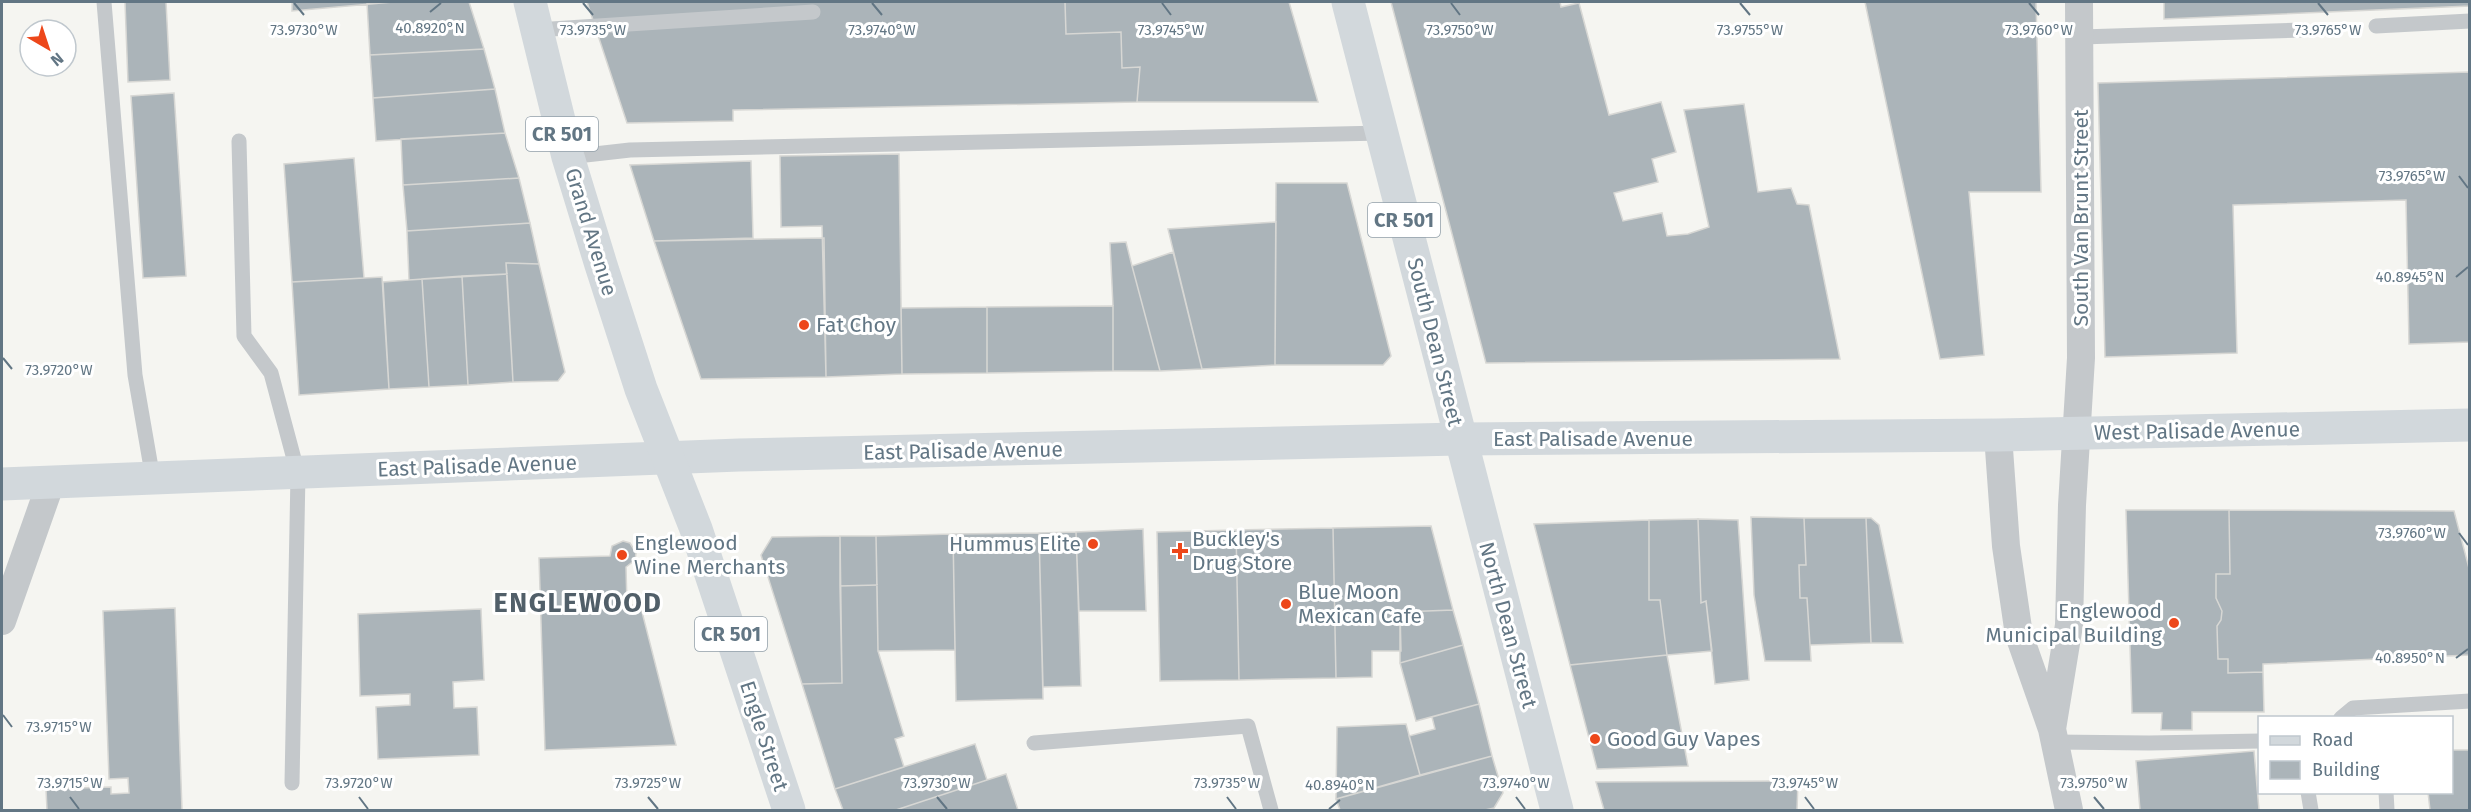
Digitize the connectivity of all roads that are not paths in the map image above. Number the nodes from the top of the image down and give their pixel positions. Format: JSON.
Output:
{"nodes":[{"id":1,"x":104,"y":2,"type":"edge"},
{"id":2,"x":1348,"y":2,"type":"edge"},
{"id":3,"x":2079,"y":2,"type":"edge"},
{"id":4,"x":813,"y":12,"type":"dead end"},
{"id":5,"x":533,"y":16,"type":"edge"},
{"id":6,"x":2469,"y":21,"type":"edge"},
{"id":7,"x":2376,"y":26,"type":"dead end"},
{"id":8,"x":2303,"y":30,"type":"dead end"},
{"id":9,"x":2080,"y":37,"type":"junction"},
{"id":10,"x":1382,"y":133,"type":"junction"},
{"id":11,"x":240,"y":141,"type":"dead end"},
{"id":12,"x":568,"y":157,"type":"junction"},
{"id":13,"x":2469,"y":424,"type":"edge"},
{"id":14,"x":2077,"y":434,"type":"junction"},
{"id":15,"x":1998,"y":435,"type":"junction"},
{"id":16,"x":1924,"y":436,"type":"joint"},
{"id":17,"x":1460,"y":439,"type":"junction"},
{"id":18,"x":669,"y":458,"type":"junction"},
{"id":19,"x":298,"y":474,"type":"junction"},
{"id":20,"x":153,"y":479,"type":"junction"},
{"id":21,"x":51,"y":482,"type":"junction"},
{"id":22,"x":2,"y":484,"type":"edge"},
{"id":23,"x":2,"y":621,"type":"edge"},
{"id":24,"x":2469,"y":701,"type":"edge"},
{"id":25,"x":2379,"y":712,"type":"edge"},
{"id":26,"x":2342,"y":716,"type":"edge"},
{"id":27,"x":2053,"y":736,"type":"junction"},
{"id":28,"x":2258,"y":741,"type":"edge"},
{"id":29,"x":1034,"y":743,"type":"dead end"},
{"id":30,"x":292,"y":783,"type":"dead end"},
{"id":31,"x":2308,"y":794,"type":"edge"},
{"id":32,"x":2386,"y":794,"type":"edge"},
{"id":33,"x":789,"y":810,"type":"edge"},
{"id":34,"x":1271,"y":810,"type":"edge"},
{"id":35,"x":1557,"y":810,"type":"edge"},
{"id":36,"x":2069,"y":810,"type":"edge"},
{"id":37,"x":2311,"y":810,"type":"edge"},
{"id":38,"x":2387,"y":810,"type":"edge"}],
"edges":[{"from":1,"to":20,"type":"lane"},
{"from":2,"to":10,"type":"main road","name":"South Dean Street","number":"CR 501"},
{"from":3,"to":9,"type":"street","name":"South Van Brunt Street"},
{"from":4,"to":5,"type":"lane"},
{"from":5,"to":12,"type":"main road","name":"Grand Avenue","number":"CR 501"},
{"from":6,"to":7,"type":"lane"},
{"from":8,"to":9,"type":"lane"},
{"from":9,"to":14,"type":"street","name":"South Van Brunt Street"},
{"from":10,"to":12,"type":"lane"},
{"from":10,"to":17,"type":"main road","name":"South Dean Street","number":"CR 501"},
{"from":11,"to":19,"type":"lane"},
{"from":12,"to":18,"type":"main road","name":"Grand Avenue","number":"CR 501"},
{"from":13,"to":14,"type":"main road","name":"West Palisade Avenue"},
{"from":14,"to":15,"type":"main road","name":"West Palisade Avenue"},
{"from":14,"to":27,"type":"street","name":"South Van Brunt Street"},
{"from":15,"to":16,"type":"main road","name":"West Palisade Avenue"},
{"from":15,"to":27,"type":"street"},
{"from":16,"to":17,"type":"main road","name":"East Palisade Avenue"},
{"from":17,"to":18,"type":"main road","name":"East Palisade Avenue"},
{"from":17,"to":35,"type":"main road","name":"North Dean Street","number":"CR 501"},
{"from":18,"to":19,"type":"main road","name":"East Palisade Avenue"},
{"from":18,"to":33,"type":"main road","name":"Engle Street","number":"CR 501"},
{"from":19,"to":20,"type":"main road","name":"East Palisade Avenue"},
{"from":19,"to":30,"type":"lane"},
{"from":20,"to":21,"type":"main road","name":"East Palisade Avenue"},
{"from":21,"to":22,"type":"main road","name":"East Palisade Avenue"},
{"from":21,"to":23,"type":"street"},
{"from":24,"to":25,"type":"lane"},
{"from":25,"to":26,"type":"lane"},
{"from":27,"to":28,"type":"lane"},
{"from":27,"to":36,"type":"street"},
{"from":29,"to":34,"type":"lane"},
{"from":31,"to":37,"type":"lane"},
{"from":32,"to":38,"type":"lane"}]}
